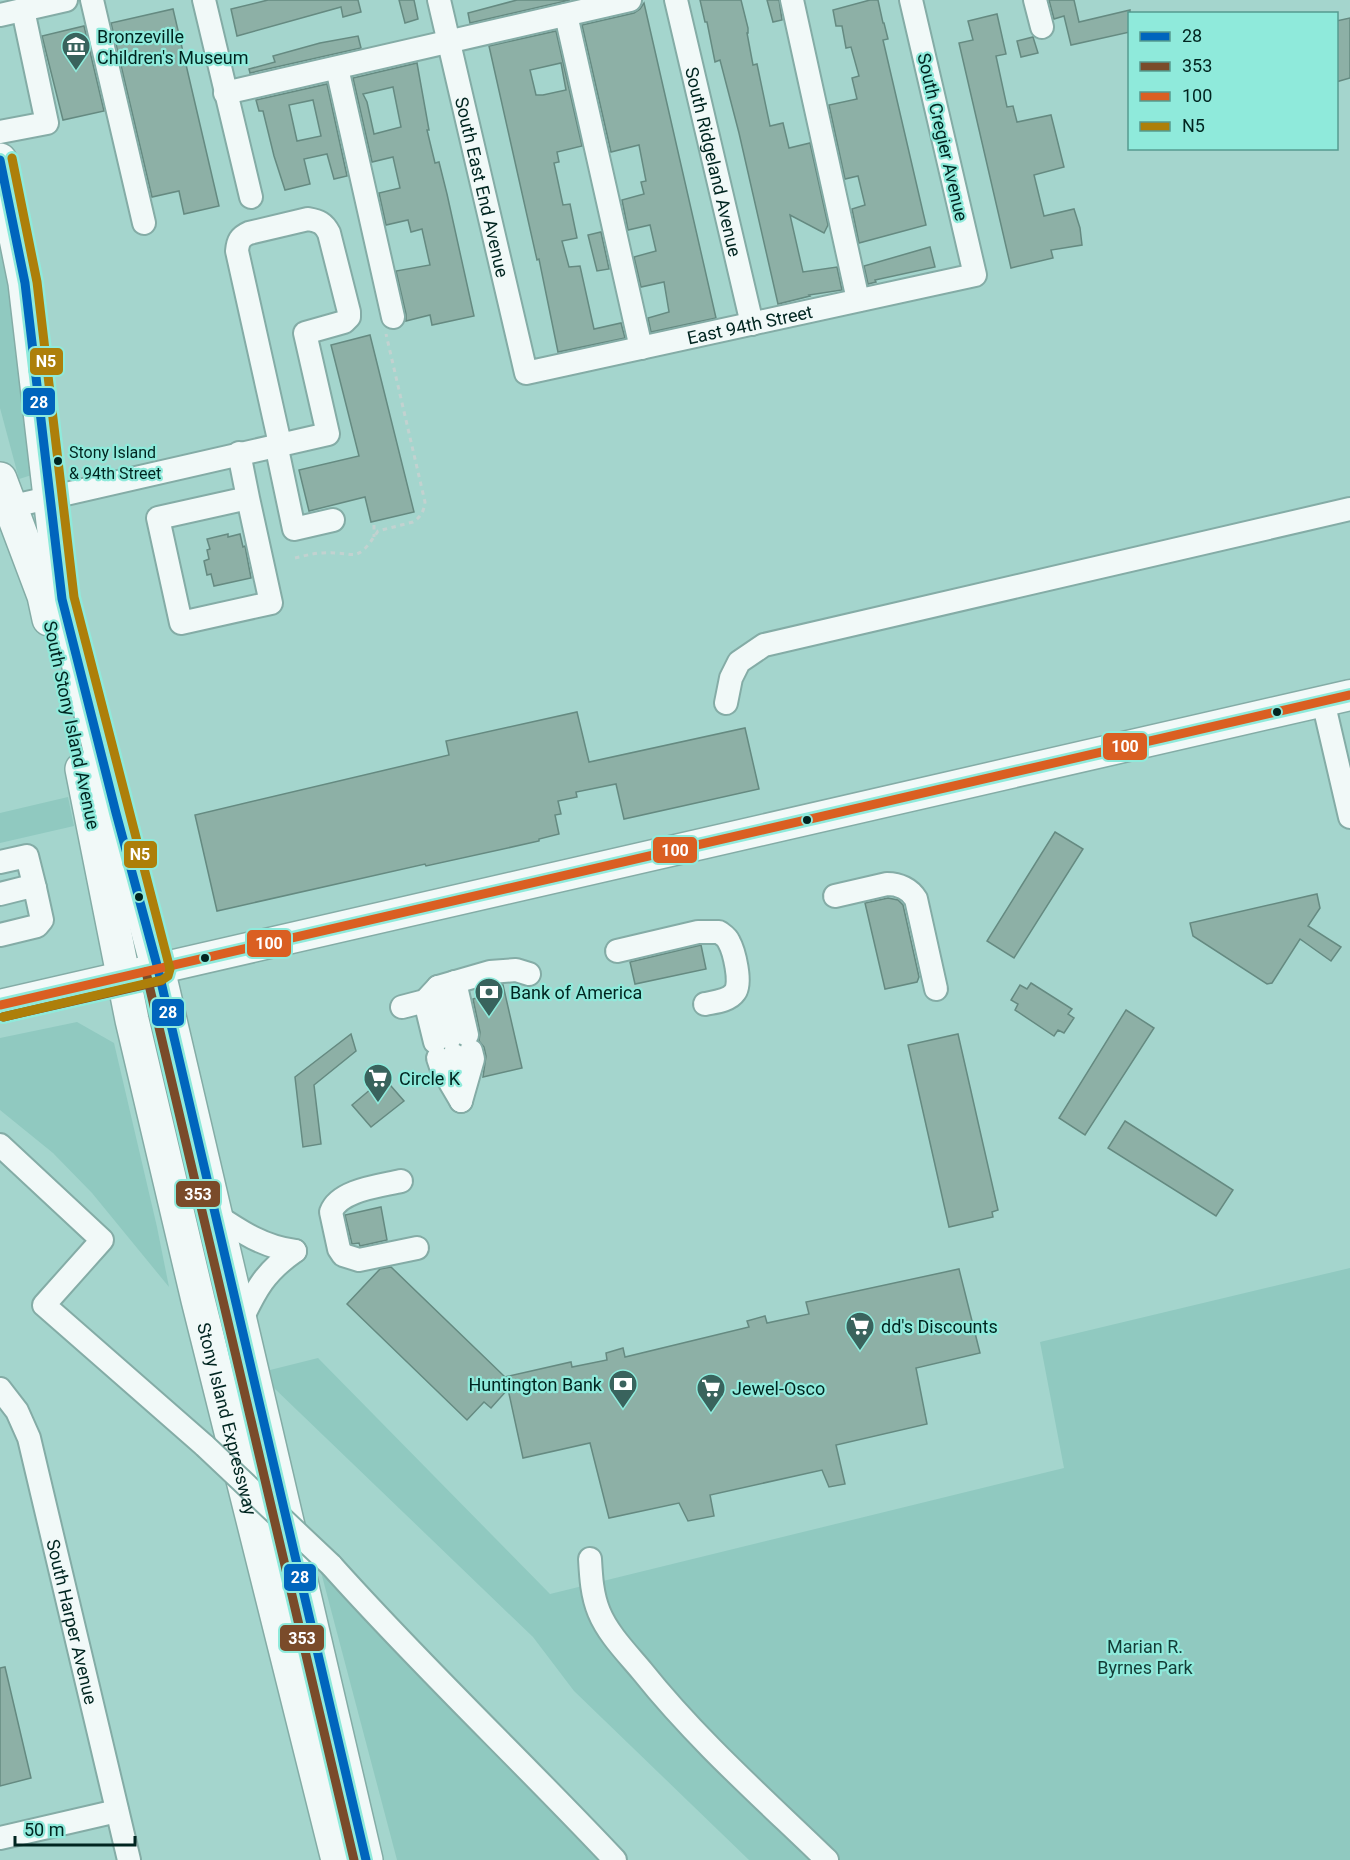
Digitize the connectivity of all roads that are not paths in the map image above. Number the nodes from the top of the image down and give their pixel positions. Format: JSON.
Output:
{"nodes":[{"id":1,"x":66,"y":0,"type":"edge"},
{"id":2,"x":92,"y":0,"type":"edge"},
{"id":3,"x":204,"y":0,"type":"edge"},
{"id":4,"x":440,"y":0,"type":"edge"},
{"id":5,"x":630,"y":0,"type":"edge"},
{"id":6,"x":676,"y":0,"type":"edge"},
{"id":7,"x":792,"y":0,"type":"edge"},
{"id":8,"x":911,"y":0,"type":"edge"},
{"id":9,"x":1035,"y":0,"type":"edge"},
{"id":10,"x":23,"y":10,"type":"junction"},
{"id":11,"x":0,"y":15,"type":"edge"},
{"id":12,"x":566,"y":15,"type":"junction"},
{"id":13,"x":1042,"y":27,"type":"dead end"},
{"id":14,"x":449,"y":42,"type":"junction"},
{"id":15,"x":337,"y":68,"type":"junction"},
{"id":16,"x":225,"y":93,"type":"junction"},
{"id":17,"x":0,"y":132,"type":"edge"},
{"id":18,"x":0,"y":160,"type":"edge"},
{"id":19,"x":251,"y":197,"type":"dead end"},
{"id":20,"x":144,"y":223,"type":"dead end"},
{"id":21,"x":975,"y":275,"type":"joint"},
{"id":22,"x":858,"y":300,"type":"junction"},
{"id":23,"x":389,"y":324,"type":"road end"},
{"id":24,"x":752,"y":324,"type":"junction"},
{"id":25,"x":641,"y":348,"type":"junction"},
{"id":26,"x":526,"y":373,"type":"joint"},
{"id":27,"x":278,"y":444,"type":"junction"},
{"id":28,"x":239,"y":453,"type":"junction"},
{"id":29,"x":50,"y":497,"type":"junction"},
{"id":30,"x":3,"y":498,"type":"edge"},
{"id":31,"x":248,"y":498,"type":"junction"},
{"id":32,"x":1350,"y":509,"type":"edge"},
{"id":33,"x":333,"y":520,"type":"dead end"},
{"id":34,"x":1336,"y":698,"type":"edge"},
{"id":35,"x":726,"y":703,"type":"dead end"},
{"id":36,"x":1342,"y":749,"type":"edge"},
{"id":37,"x":1350,"y":816,"type":"edge"},
{"id":38,"x":0,"y":862,"type":"edge"},
{"id":39,"x":34,"y":888,"type":"junction"},
{"id":40,"x":0,"y":894,"type":"edge"},
{"id":41,"x":835,"y":896,"type":"dead end"},
{"id":42,"x":0,"y":935,"type":"edge"},
{"id":43,"x":616,"y":951,"type":"dead end"},
{"id":44,"x":158,"y":969,"type":"junction"},
{"id":45,"x":529,"y":974,"type":"dead end"},
{"id":46,"x":122,"y":977,"type":"junction"},
{"id":47,"x":936,"y":989,"type":"dead end"},
{"id":48,"x":439,"y":990,"type":"junction"},
{"id":49,"x":705,"y":1004,"type":"dead end"},
{"id":50,"x":0,"y":1005,"type":"edge"},
{"id":51,"x":402,"y":1007,"type":"dead end"},
{"id":52,"x":453,"y":1047,"type":"junction"},
{"id":53,"x":461,"y":1101,"type":"dead end"},
{"id":54,"x":0,"y":1145,"type":"edge"},
{"id":55,"x":401,"y":1181,"type":"dead end"},
{"id":56,"x":216,"y":1215,"type":"junction"},
{"id":57,"x":417,"y":1248,"type":"dead end"},
{"id":58,"x":241,"y":1321,"type":"junction"},
{"id":59,"x":0,"y":1389,"type":"edge"},
{"id":60,"x":271,"y":1450,"type":"junction"},
{"id":61,"x":237,"y":1458,"type":"junction"},
{"id":62,"x":590,"y":1559,"type":"dead end"},
{"id":63,"x":117,"y":1810,"type":"junction"},
{"id":64,"x":0,"y":1838,"type":"edge"},
{"id":65,"x":363,"y":1845,"type":"edge"},
{"id":66,"x":129,"y":1860,"type":"edge"},
{"id":67,"x":338,"y":1860,"type":"edge"},
{"id":68,"x":374,"y":1860,"type":"edge"},
{"id":69,"x":615,"y":1860,"type":"edge"},
{"id":70,"x":827,"y":1860,"type":"edge"}],
"edges":[{"from":1,"to":10,"type":"street"},
{"from":2,"to":20,"type":"street"},
{"from":3,"to":16,"type":"street"},
{"from":4,"to":14,"type":"street","name":"South East End Avenue"},
{"from":5,"to":12,"type":"street"},
{"from":6,"to":24,"type":"street","name":"South Ridgeland Avenue"},
{"from":7,"to":22,"type":"street"},
{"from":8,"to":21,"type":"street","name":"South Cregier Avenue"},
{"from":9,"to":13,"type":"street"},
{"from":10,"to":11,"type":"street"},
{"from":10,"to":17,"type":"street"},
{"from":12,"to":14,"type":"street"},
{"from":12,"to":25,"type":"street"},
{"from":14,"to":15,"type":"street"},
{"from":14,"to":26,"type":"street","name":"South East End Avenue"},
{"from":15,"to":16,"type":"street"},
{"from":15,"to":23,"type":"street"},
{"from":16,"to":19,"type":"street"},
{"from":18,"to":29,"type":"highway","name":"South Stony Island Avenue"},
{"from":21,"to":22,"type":"street","name":"East 94th Street"},
{"from":22,"to":24,"type":"street","name":"East 94th Street"},
{"from":24,"to":25,"type":"street","name":"East 94th Street"},
{"from":25,"to":26,"type":"street","name":"East 94th Street"},
{"from":27,"to":27,"type":"street"},
{"from":27,"to":28,"type":"street"},
{"from":27,"to":33,"type":"street"},
{"from":28,"to":29,"type":"street"},
{"from":28,"to":31,"type":"street"},
{"from":29,"to":30,"type":"street"},
{"from":29,"to":44,"type":"highway","name":"South Stony Island Avenue"},
{"from":30,"to":46,"type":"highway","name":"South Stony Island Avenue"},
{"from":31,"to":31,"type":"street"},
{"from":32,"to":35,"type":"street"},
{"from":34,"to":36,"type":"street"},
{"from":34,"to":44,"type":"main road"},
{"from":36,"to":37,"type":"street"},
{"from":38,"to":39,"type":"street"},
{"from":39,"to":40,"type":"street"},
{"from":39,"to":42,"type":"street"},
{"from":41,"to":47,"type":"street"},
{"from":43,"to":49,"type":"street"},
{"from":44,"to":46,"type":"main road"},
{"from":44,"to":56,"type":"highway","name":"Stony Island Expressway"},
{"from":45,"to":48,"type":"street"},
{"from":46,"to":50,"type":"main road"},
{"from":46,"to":61,"type":"highway","name":"Stony Island Expressway"},
{"from":48,"to":51,"type":"street"},
{"from":48,"to":52,"type":"street"},
{"from":48,"to":52,"type":"street"},
{"from":52,"to":53,"type":"street"},
{"from":54,"to":69,"type":"street","bridge":true},
{"from":55,"to":57,"type":"street"},
{"from":56,"to":58,"type":"highway","name":"Stony Island Expressway"},
{"from":56,"to":58,"type":"street"},
{"from":58,"to":60,"type":"highway","name":"Stony Island Expressway"},
{"from":59,"to":63,"type":"street","name":"South Harper Avenue"},
{"from":60,"to":61,"type":"street"},
{"from":60,"to":65,"type":"highway","name":"Stony Island Expressway"},
{"from":61,"to":67,"type":"highway","name":"Stony Island Expressway"},
{"from":62,"to":70,"type":"street"},
{"from":63,"to":64,"type":"street"},
{"from":63,"to":66,"type":"street","name":"South Harper Avenue"},
{"from":65,"to":68,"type":"highway","name":"Stony Island Expressway"}]}
